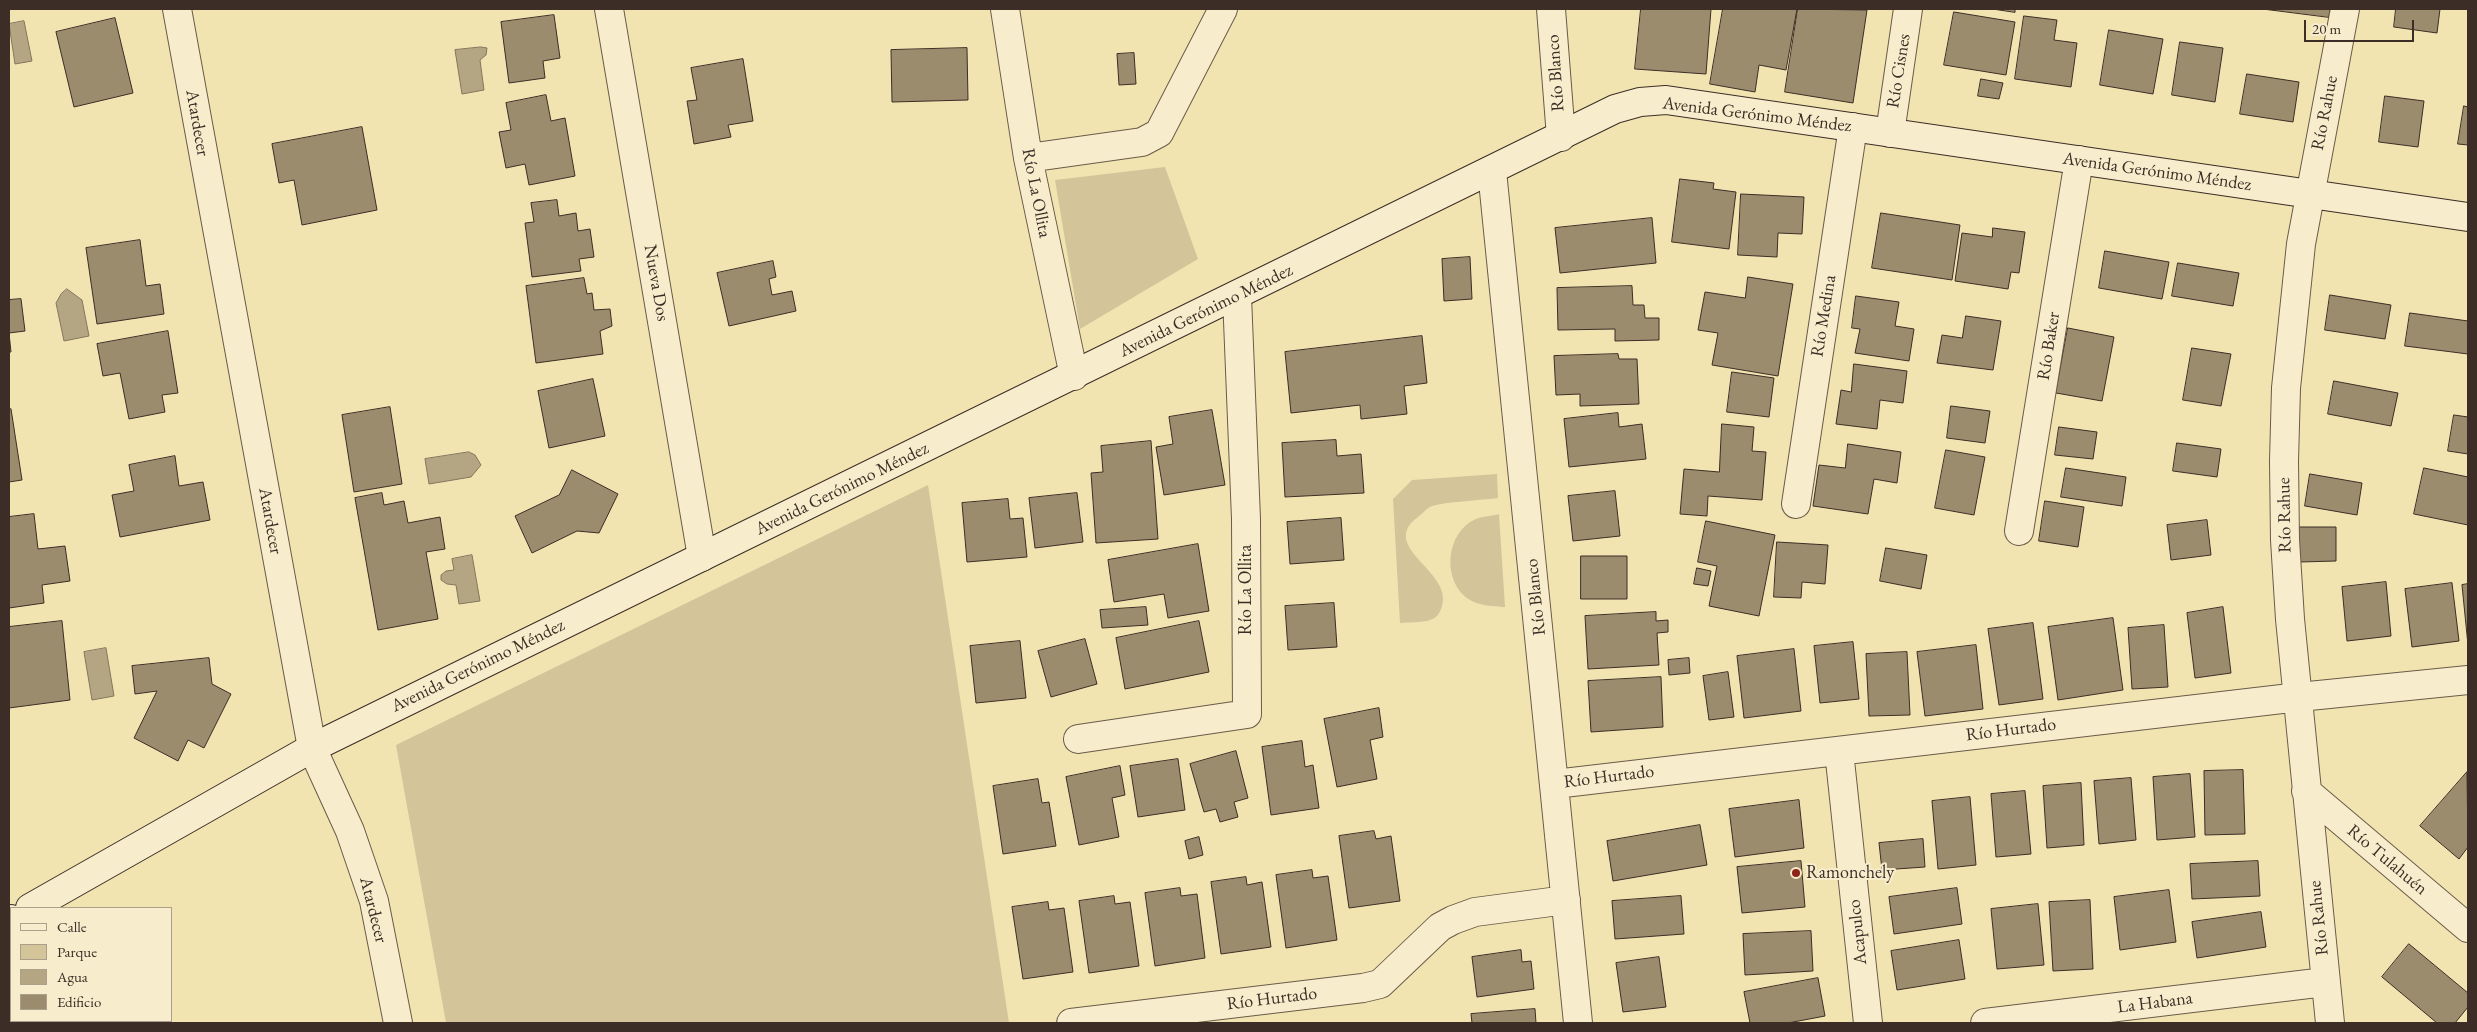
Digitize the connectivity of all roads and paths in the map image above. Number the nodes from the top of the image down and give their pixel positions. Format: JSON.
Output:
{"nodes":[{"id":1,"x":176,"y":9,"type":"edge"},
{"id":2,"x":609,"y":9,"type":"edge"},
{"id":3,"x":1005,"y":9,"type":"edge"},
{"id":4,"x":1223,"y":9,"type":"edge"},
{"id":5,"x":1551,"y":9,"type":"edge"},
{"id":6,"x":1908,"y":9,"type":"edge"},
{"id":7,"x":2344,"y":9,"type":"edge"},
{"id":8,"x":1853,"y":127,"type":"junction"},
{"id":9,"x":1890,"y":133,"type":"junction"},
{"id":10,"x":1561,"y":137,"type":"junction"},
{"id":11,"x":1028,"y":158,"type":"junction"},
{"id":12,"x":2079,"y":160,"type":"junction"},
{"id":13,"x":1492,"y":171,"type":"junction"},
{"id":14,"x":2310,"y":194,"type":"junction"},
{"id":15,"x":2468,"y":217,"type":"edge"},
{"id":16,"x":1237,"y":296,"type":"junction"},
{"id":17,"x":1074,"y":376,"type":"junction"},
{"id":18,"x":1796,"y":504,"type":"dead end"},
{"id":19,"x":2018,"y":531,"type":"dead end"},
{"id":20,"x":702,"y":557,"type":"junction"},
{"id":21,"x":2468,"y":680,"type":"edge"},
{"id":22,"x":2299,"y":697,"type":"junction"},
{"id":23,"x":1078,"y":739,"type":"dead end"},
{"id":24,"x":312,"y":748,"type":"junction"},
{"id":25,"x":1839,"y":750,"type":"junction"},
{"id":26,"x":1555,"y":784,"type":"junction"},
{"id":27,"x":2306,"y":791,"type":"junction"},
{"id":28,"x":62,"y":900,"type":"edge"},
{"id":29,"x":1566,"y":900,"type":"junction"},
{"id":30,"x":34,"y":907,"type":"edge"},
{"id":31,"x":2468,"y":928,"type":"edge"},
{"id":32,"x":2325,"y":982,"type":"junction"},
{"id":33,"x":398,"y":1023,"type":"edge"},
{"id":34,"x":1071,"y":1023,"type":"edge"},
{"id":35,"x":1578,"y":1023,"type":"edge"},
{"id":36,"x":1868,"y":1023,"type":"edge"},
{"id":37,"x":1985,"y":1023,"type":"edge"},
{"id":38,"x":2330,"y":1023,"type":"edge"}],
"edges":[{"from":1,"to":24,"type":"street","name":"Atardecer"},
{"from":2,"to":20,"type":"street","name":"Nueva Dos"},
{"from":3,"to":11,"type":"street","name":"Río La Ollita"},
{"from":4,"to":11,"type":"street"},
{"from":5,"to":10,"type":"street","name":"Río Blanco"},
{"from":6,"to":9,"type":"street","name":"Río Cisnes"},
{"from":7,"to":14,"type":"street","name":"Río Rahue"},
{"from":8,"to":9,"type":"street","name":"Avenida Gerónimo Méndez"},
{"from":8,"to":10,"type":"street","name":"Avenida Gerónimo Méndez"},
{"from":8,"to":18,"type":"street","name":"Río Medina"},
{"from":9,"to":12,"type":"street","name":"Avenida Gerónimo Méndez"},
{"from":10,"to":13,"type":"street","name":"Avenida Gerónimo Méndez"},
{"from":11,"to":17,"type":"street","name":"Río La Ollita"},
{"from":12,"to":14,"type":"street","name":"Avenida Gerónimo Méndez"},
{"from":12,"to":19,"type":"street","name":"Río Baker"},
{"from":13,"to":16,"type":"street","name":"Avenida Gerónimo Méndez"},
{"from":13,"to":26,"type":"street","name":"Río Blanco"},
{"from":14,"to":15,"type":"street","name":"Avenida Gerónimo Méndez"},
{"from":14,"to":22,"type":"street","name":"Río Rahue"},
{"from":16,"to":17,"type":"street","name":"Avenida Gerónimo Méndez"},
{"from":16,"to":23,"type":"street","name":"Río La Ollita"},
{"from":17,"to":20,"type":"street","name":"Avenida Gerónimo Méndez"},
{"from":20,"to":24,"type":"street","name":"Avenida Gerónimo Méndez"},
{"from":21,"to":22,"type":"street","name":"Río Hurtado"},
{"from":22,"to":25,"type":"street","name":"Río Hurtado"},
{"from":22,"to":27,"type":"street","name":"Río Rahue"},
{"from":24,"to":28,"type":"street","name":"Avenida Gerónimo Méndez"},
{"from":24,"to":33,"type":"street","name":"Atardecer"},
{"from":25,"to":26,"type":"street","name":"Río Hurtado"},
{"from":25,"to":36,"type":"street","name":"Acapulco"},
{"from":26,"to":29,"type":"street","name":"Río Blanco"},
{"from":27,"to":31,"type":"street","name":"Río Tulahuén"},
{"from":27,"to":32,"type":"street","name":"Río Rahue"},
{"from":28,"to":30,"type":"street","name":"Avenida Gerónimo Méndez"},
{"from":29,"to":34,"type":"street","name":"Río Hurtado"},
{"from":29,"to":35,"type":"street","name":"Río Blanco"},
{"from":32,"to":37,"type":"street","name":"La Habana"},
{"from":32,"to":38,"type":"street","name":"Río Rahue"}]}
